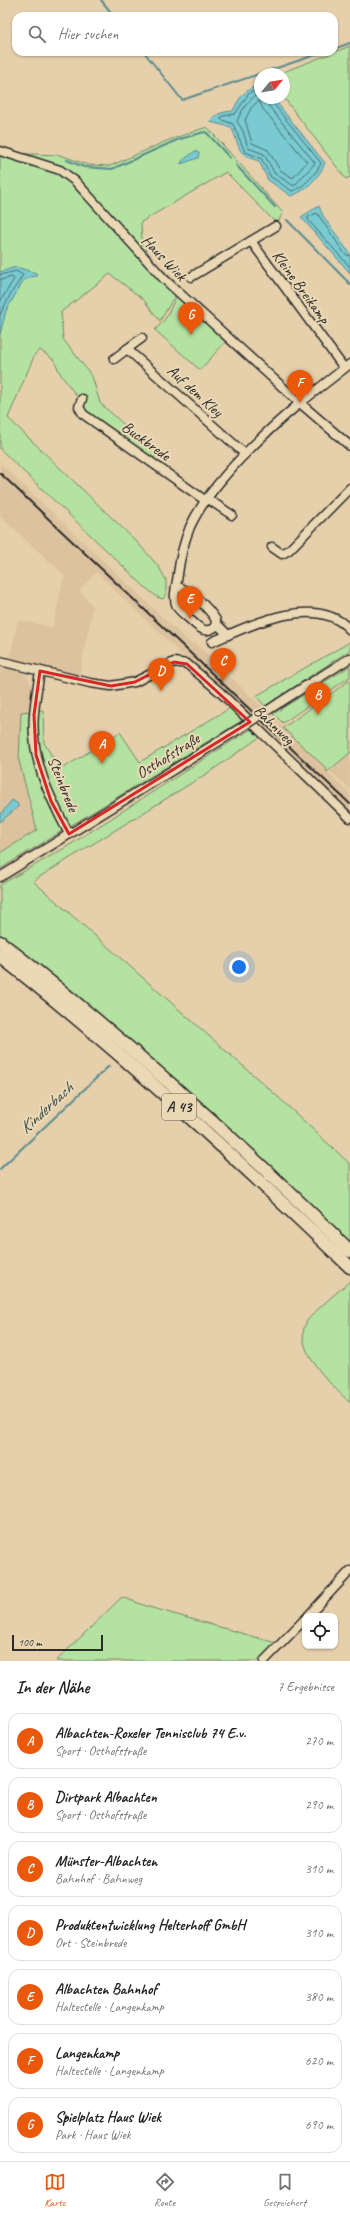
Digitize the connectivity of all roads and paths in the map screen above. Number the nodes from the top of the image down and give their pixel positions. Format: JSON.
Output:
{"nodes":[{"id":1,"x":0,"y":151,"type":"edge"},
{"id":2,"x":276,"y":226,"type":"dead end"},
{"id":3,"x":250,"y":241,"type":"junction"},
{"id":4,"x":191,"y":277,"type":"dead end"},
{"id":5,"x":142,"y":338,"type":"dead end"},
{"id":6,"x":127,"y":349,"type":"junction"},
{"id":7,"x":114,"y":359,"type":"dead end"},
{"id":8,"x":347,"y":366,"type":"edge"},
{"id":9,"x":82,"y":399,"type":"dead end"},
{"id":10,"x":300,"y":403,"type":"junction"},
{"id":11,"x":350,"y":446,"type":"edge"},
{"id":12,"x":245,"y":454,"type":"junction"},
{"id":13,"x":350,"y":488,"type":"edge"},
{"id":14,"x":207,"y":500,"type":"junction"},
{"id":15,"x":232,"y":515,"type":"dead end"},
{"id":16,"x":272,"y":547,"type":"dead end"},
{"id":17,"x":176,"y":586,"type":"junction"},
{"id":18,"x":216,"y":623,"type":"junction"},
{"id":19,"x":349,"y":627,"type":"edge"},
{"id":20,"x":228,"y":635,"type":"junction"},
{"id":21,"x":212,"y":642,"type":"dead end"},
{"id":22,"x":350,"y":658,"type":"edge"},
{"id":23,"x":0,"y":661,"type":"edge"},
{"id":24,"x":40,"y":671,"type":"junction"},
{"id":25,"x":350,"y":818,"type":"edge"},
{"id":26,"x":69,"y":834,"type":"junction"},
{"id":27,"x":0,"y":877,"type":"edge"},
{"id":28,"x":0,"y":942,"type":"edge"},
{"id":29,"x":0,"y":956,"type":"edge"},
{"id":30,"x":350,"y":1251,"type":"edge"},
{"id":31,"x":350,"y":1267,"type":"edge"},
{"id":32,"x":350,"y":1571,"type":"edge"},
{"id":33,"x":311,"y":1613,"type":"edge"},
{"id":34,"x":302,"y":1622,"type":"edge"},
{"id":35,"x":264,"y":1661,"type":"edge"}],
"edges":[{"from":1,"to":10,"type":"street","name":"Haus Wiek"},
{"from":2,"to":3,"type":"street","name":"Kleine Breikamp"},
{"from":3,"to":4,"type":"street","name":"Kleine Breikamp"},
{"from":3,"to":8,"type":"street","name":"Kleine Breikamp"},
{"from":5,"to":6,"type":"street"},
{"from":6,"to":7,"type":"street"},
{"from":6,"to":12,"type":"street","name":"Auf dem Kley"},
{"from":8,"to":10,"type":"street","name":"Kleine Breikamp"},
{"from":9,"to":14,"type":"street","name":"Buckbrede"},
{"from":10,"to":11,"type":"street","name":"Haus Wiek"},
{"from":10,"to":12,"type":"street","name":"Kleine Breikamp"},
{"from":12,"to":14,"type":"street","name":"Kleine Breikamp"},
{"from":13,"to":16,"type":"street"},
{"from":14,"to":15,"type":"street"},
{"from":14,"to":17,"type":"street","name":"Kleine Breikamp"},
{"from":17,"to":18,"type":"street"},
{"from":17,"to":18,"type":"street","name":"Kleine Breikamp"},
{"from":18,"to":20,"type":"street"},
{"from":19,"to":20,"type":"street"},
{"from":20,"to":21,"type":"street"},
{"from":22,"to":26,"type":"street","name":"Osthofstraße","bridge":true},
{"from":23,"to":24,"type":"street"},
{"from":24,"to":25,"type":"street","name":"Bahnweg"},
{"from":24,"to":26,"type":"street","name":"Steinbrede"},
{"from":26,"to":27,"type":"street","name":"Osthofstraße"},
{"from":28,"to":30,"type":"highway","number":"A 43"},
{"from":29,"to":31,"type":"highway","number":"A 43"},
{"from":32,"to":33,"type":"street"},
{"from":34,"to":35,"type":"street"}]}
